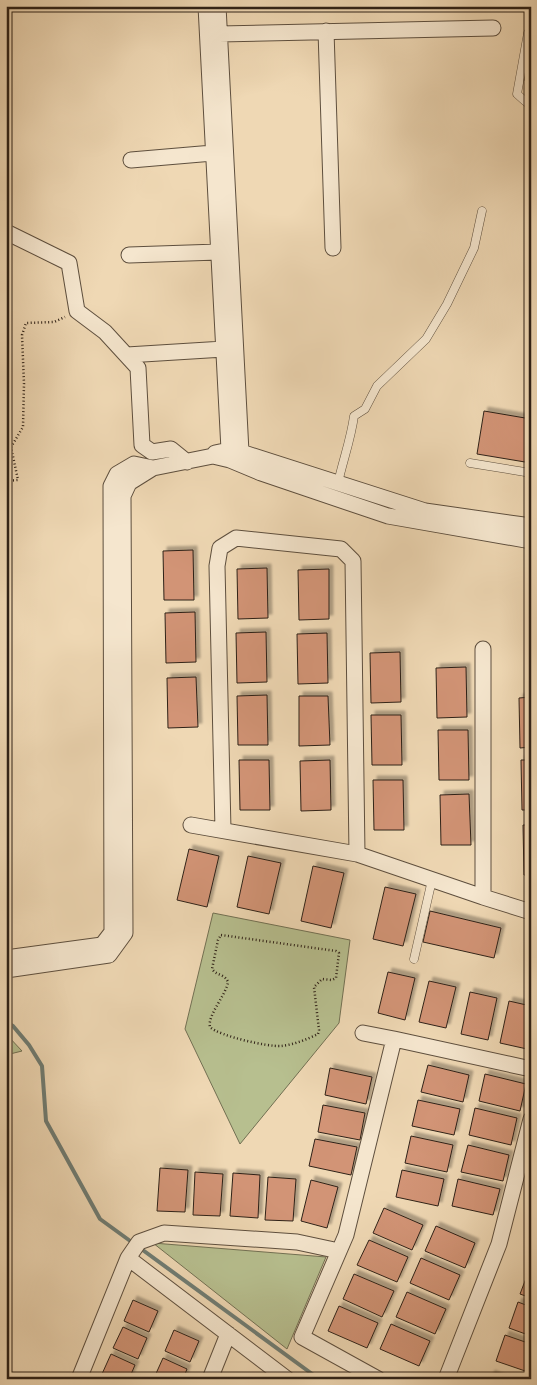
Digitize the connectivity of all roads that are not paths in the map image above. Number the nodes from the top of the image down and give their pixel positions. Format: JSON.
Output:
{"nodes":[{"id":1,"x":206,"y":6,"type":"edge"},
{"id":2,"x":218,"y":6,"type":"edge"},
{"id":3,"x":493,"y":28,"type":"dead end"},
{"id":4,"x":531,"y":30,"type":"edge"},
{"id":5,"x":326,"y":31,"type":"junction"},
{"id":6,"x":219,"y":34,"type":"junction"},
{"id":7,"x":531,"y":104,"type":"edge"},
{"id":8,"x":213,"y":153,"type":"junction"},
{"id":9,"x":131,"y":160,"type":"dead end"},
{"id":10,"x":482,"y":211,"type":"dead end"},
{"id":11,"x":6,"y":232,"type":"edge"},
{"id":12,"x":333,"y":248,"type":"dead end"},
{"id":13,"x":218,"y":252,"type":"junction"},
{"id":14,"x":129,"y":255,"type":"dead end"},
{"id":15,"x":224,"y":350,"type":"junction"},
{"id":16,"x":127,"y":355,"type":"junction"},
{"id":17,"x":235,"y":451,"type":"junction"},
{"id":18,"x":213,"y":456,"type":"junction"},
{"id":19,"x":187,"y":462,"type":"junction"},
{"id":20,"x":470,"y":463,"type":"dead end"},
{"id":21,"x":153,"y":468,"type":"junction"},
{"id":22,"x":531,"y":473,"type":"edge"},
{"id":23,"x":338,"y":483,"type":"junction"},
{"id":24,"x":531,"y":526,"type":"edge"},
{"id":25,"x":531,"y":541,"type":"edge"},
{"id":26,"x":483,"y":650,"type":"dead end"},
{"id":27,"x":191,"y":825,"type":"dead end"},
{"id":28,"x":223,"y":830,"type":"junction"},
{"id":29,"x":358,"y":854,"type":"junction"},
{"id":30,"x":432,"y":880,"type":"junction"},
{"id":31,"x":483,"y":897,"type":"junction"},
{"id":32,"x":531,"y":912,"type":"edge"},
{"id":33,"x":6,"y":958,"type":"edge"},
{"id":34,"x":414,"y":959,"type":"dead end"},
{"id":35,"x":6,"y":970,"type":"edge"},
{"id":36,"x":363,"y":1033,"type":"dead end"},
{"id":37,"x":394,"y":1039,"type":"junction"},
{"id":38,"x":531,"y":1069,"type":"edge"},
{"id":39,"x":531,"y":1119,"type":"edge"},
{"id":40,"x":339,"y":1252,"type":"junction"},
{"id":41,"x":128,"y":1258,"type":"junction"},
{"id":42,"x":228,"y":1334,"type":"junction"},
{"id":43,"x":79,"y":1379,"type":"edge"},
{"id":44,"x":210,"y":1379,"type":"edge"},
{"id":45,"x":287,"y":1379,"type":"edge"},
{"id":46,"x":378,"y":1379,"type":"edge"},
{"id":47,"x":446,"y":1379,"type":"edge"}],
"edges":[{"from":1,"to":8,"type":"street"},
{"from":2,"to":6,"type":"street"},
{"from":3,"to":5,"type":"street"},
{"from":4,"to":7,"type":"lane"},
{"from":5,"to":6,"type":"street"},
{"from":5,"to":12,"type":"street"},
{"from":6,"to":17,"type":"street"},
{"from":8,"to":9,"type":"street"},
{"from":8,"to":13,"type":"street"},
{"from":10,"to":23,"type":"lane"},
{"from":11,"to":16,"type":"street"},
{"from":13,"to":14,"type":"street"},
{"from":13,"to":15,"type":"street"},
{"from":15,"to":16,"type":"street"},
{"from":15,"to":17,"type":"street"},
{"from":16,"to":19,"type":"street"},
{"from":17,"to":18,"type":"street"},
{"from":17,"to":23,"type":"street"},
{"from":18,"to":19,"type":"street"},
{"from":18,"to":25,"type":"street"},
{"from":19,"to":21,"type":"street"},
{"from":20,"to":22,"type":"lane"},
{"from":21,"to":33,"type":"street"},
{"from":21,"to":35,"type":"street"},
{"from":23,"to":24,"type":"street"},
{"from":26,"to":31,"type":"street"},
{"from":27,"to":28,"type":"street"},
{"from":28,"to":29,"type":"street"},
{"from":28,"to":29,"type":"street"},
{"from":29,"to":30,"type":"street"},
{"from":30,"to":31,"type":"street"},
{"from":30,"to":34,"type":"lane"},
{"from":31,"to":32,"type":"street"},
{"from":36,"to":37,"type":"street"},
{"from":37,"to":38,"type":"street"},
{"from":37,"to":40,"type":"street"},
{"from":39,"to":47,"type":"street"},
{"from":40,"to":41,"type":"street"},
{"from":40,"to":46,"type":"street"},
{"from":41,"to":42,"type":"street"},
{"from":41,"to":43,"type":"street"},
{"from":42,"to":44,"type":"street"},
{"from":42,"to":45,"type":"street"}]}
